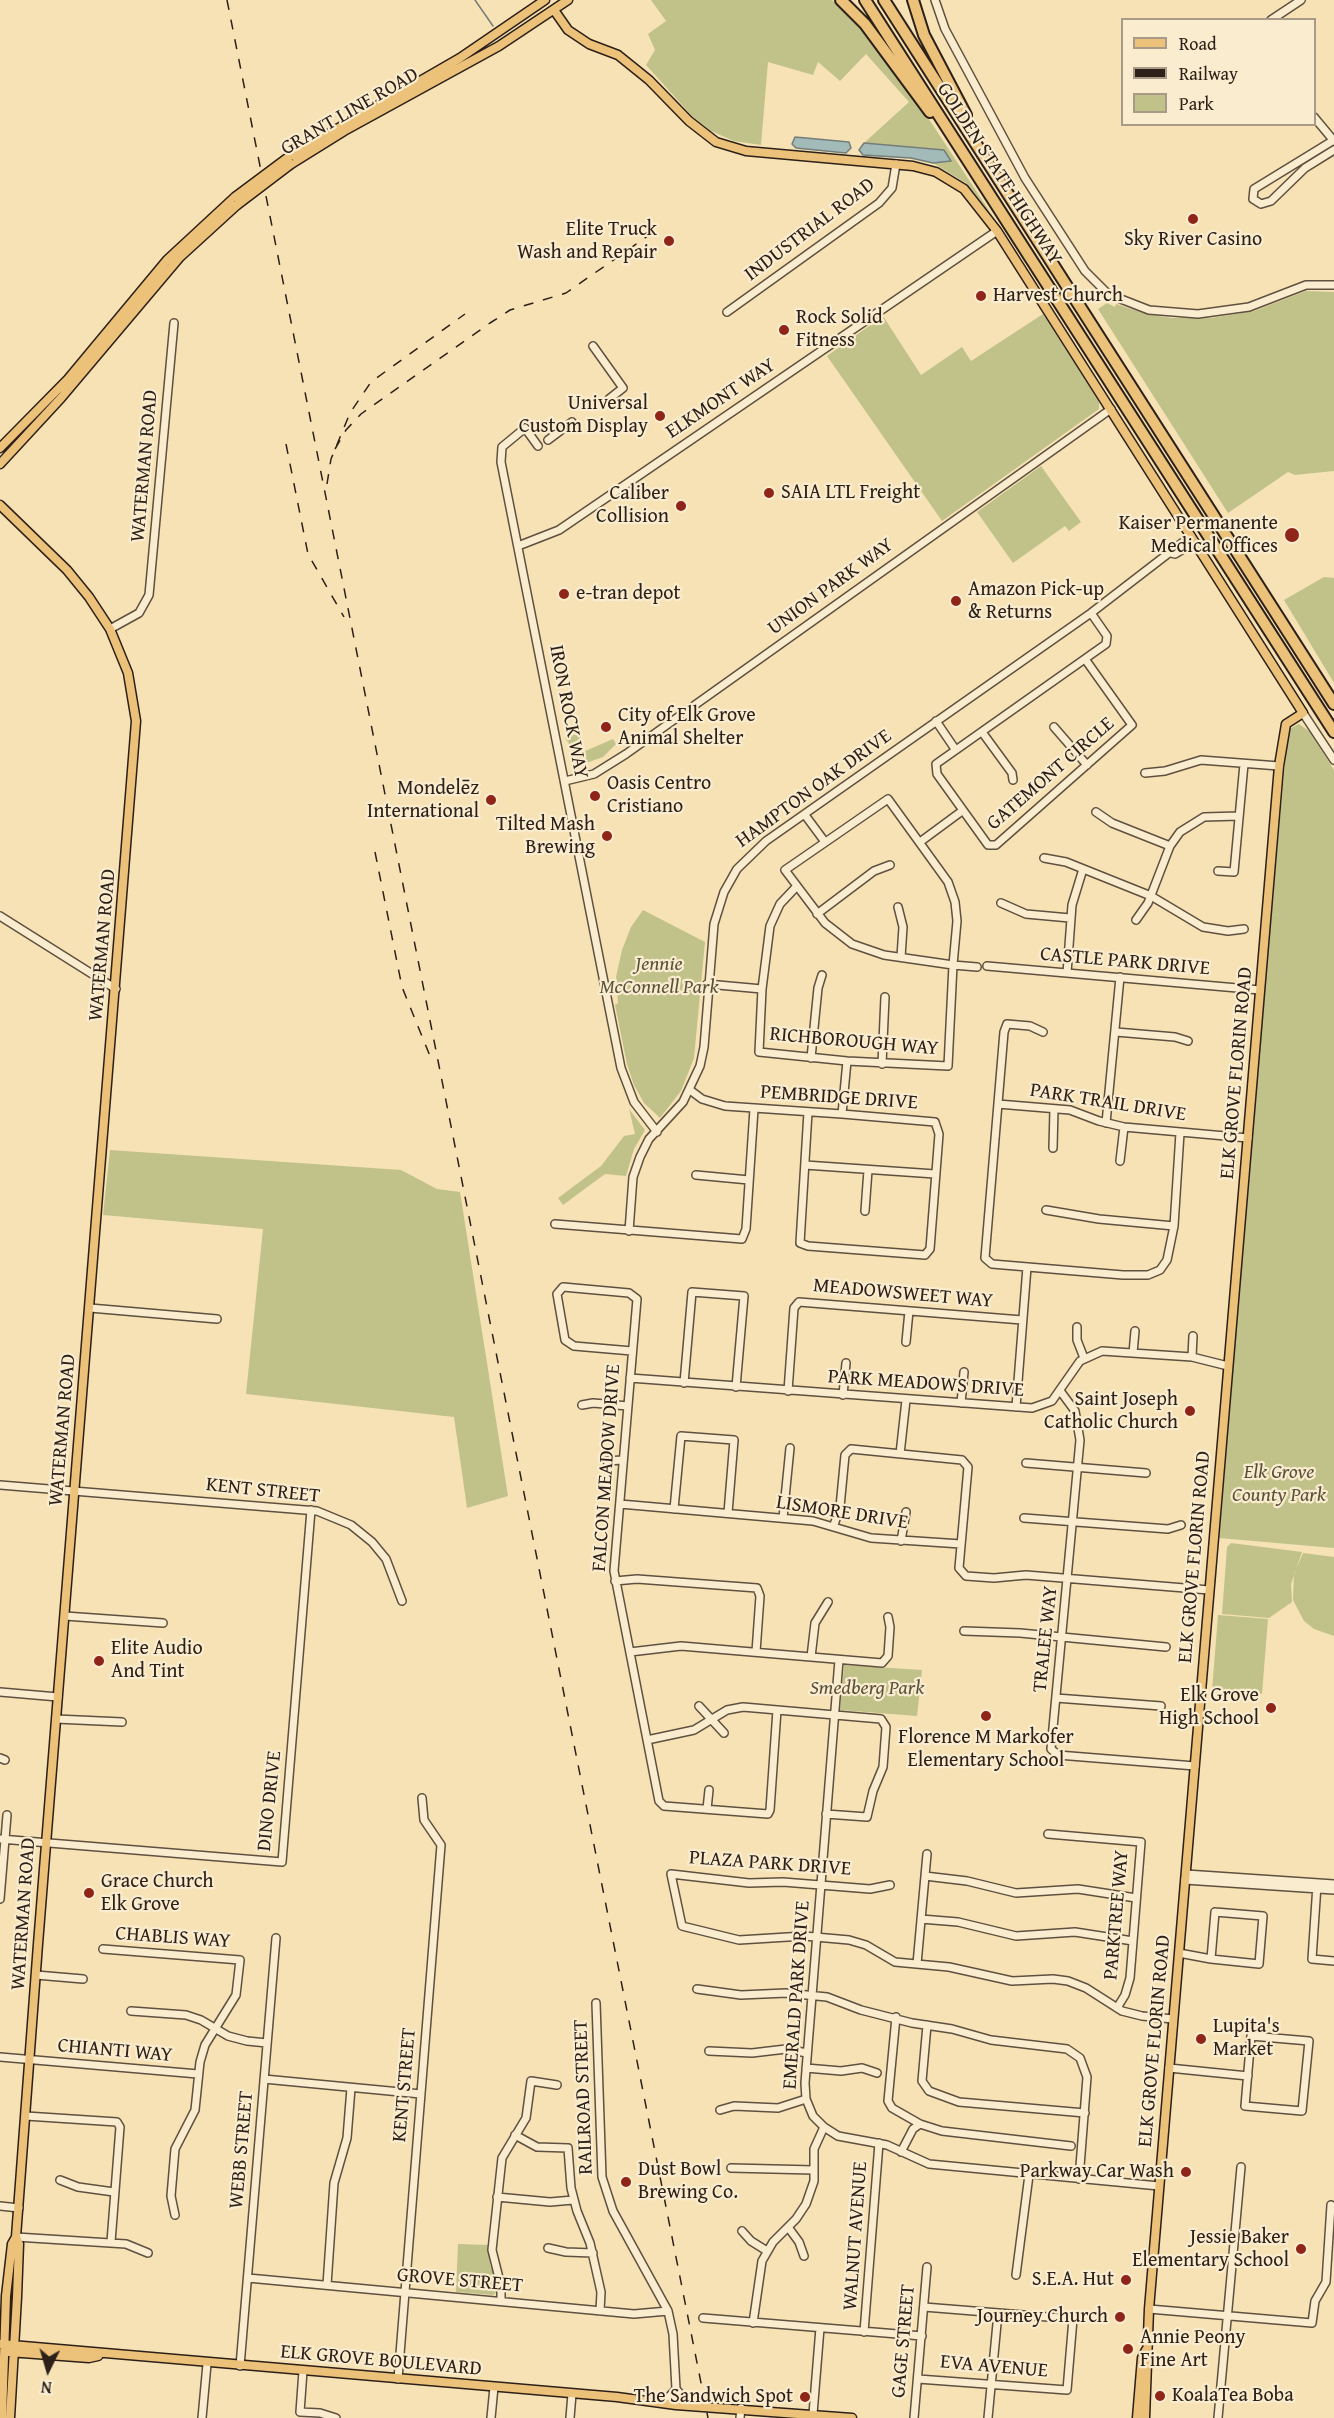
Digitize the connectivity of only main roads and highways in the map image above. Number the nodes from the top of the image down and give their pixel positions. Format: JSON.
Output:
{"nodes":[{"id":1,"x":545,"y":0,"type":"edge"},
{"id":2,"x":568,"y":0,"type":"edge"},
{"id":3,"x":841,"y":0,"type":"edge"},
{"id":4,"x":865,"y":0,"type":"edge"},
{"id":5,"x":884,"y":0,"type":"edge"},
{"id":6,"x":913,"y":0,"type":"edge"},
{"id":7,"x":554,"y":10,"type":"junction"},
{"id":8,"x":979,"y":146,"type":"junction"},
{"id":9,"x":291,"y":160,"type":"junction"},
{"id":10,"x":983,"y":182,"type":"junction"},
{"id":11,"x":236,"y":201,"type":"junction"},
{"id":12,"x":0,"y":448,"type":"edge"},
{"id":13,"x":0,"y":464,"type":"edge"},
{"id":14,"x":0,"y":505,"type":"edge"},
{"id":15,"x":1334,"y":704,"type":"edge"},
{"id":16,"x":1334,"y":732,"type":"edge"},
{"id":17,"x":16,"y":2237,"type":"junction"},
{"id":18,"x":2,"y":2348,"type":"edge"},
{"id":19,"x":15,"y":2349,"type":"junction"},
{"id":20,"x":1146,"y":2350,"type":"junction"},
{"id":21,"x":663,"y":2400,"type":"junction"},
{"id":22,"x":687,"y":2401,"type":"junction"},
{"id":23,"x":675,"y":2405,"type":"junction"},
{"id":24,"x":739,"y":2408,"type":"junction"},
{"id":25,"x":4,"y":2418,"type":"edge"},
{"id":26,"x":10,"y":2418,"type":"edge"},
{"id":27,"x":852,"y":2418,"type":"edge"},
{"id":28,"x":1137,"y":2418,"type":"edge"},
{"id":29,"x":1145,"y":2418,"type":"edge"}],
"edges":[{"from":1,"to":9,"type":"main road","name":"GRANT LINE ROAD"},
{"from":2,"to":7,"type":"main road","name":"GRANT LINE ROAD"},
{"from":3,"to":10,"type":"highway"},
{"from":4,"to":10,"type":"highway","name":"GOLDEN STATE HIGHWAY"},
{"from":5,"to":8,"type":"highway","name":"GOLDEN STATE HIGHWAY"},
{"from":6,"to":8,"type":"highway"},
{"from":7,"to":9,"type":"main road","name":"GRANT LINE ROAD"},
{"from":7,"to":20,"type":"main road","name":"ELK GROVE FLORIN ROAD"},
{"from":8,"to":15,"type":"highway","name":"GOLDEN STATE HIGHWAY"},
{"from":9,"to":11,"type":"main road","name":"GRANT LINE ROAD","bridge":true},
{"from":10,"to":16,"type":"highway","name":"GOLDEN STATE HIGHWAY"},
{"from":11,"to":12,"type":"main road","name":"GRANT LINE ROAD"},
{"from":11,"to":13,"type":"main road","name":"GRANT LINE ROAD"},
{"from":14,"to":17,"type":"main road","name":"WATERMAN ROAD"},
{"from":17,"to":18,"type":"main road","name":"WATERMAN ROAD"},
{"from":17,"to":19,"type":"main road","name":"WATERMAN ROAD"},
{"from":18,"to":19,"type":"main road","name":"ELK GROVE BOULEVARD"},
{"from":18,"to":25,"type":"main road","name":"WATERMAN ROAD"},
{"from":19,"to":21,"type":"main road","name":"ELK GROVE BOULEVARD"},
{"from":19,"to":26,"type":"main road","name":"WATERMAN ROAD"},
{"from":20,"to":28,"type":"main road","name":"ELK GROVE FLORIN ROAD"},
{"from":20,"to":29,"type":"main road","name":"ELK GROVE FLORIN ROAD"},
{"from":21,"to":22,"type":"main road","name":"ELK GROVE BOULEVARD"},
{"from":21,"to":23,"type":"main road","name":"ELK GROVE BOULEVARD"},
{"from":22,"to":23,"type":"main road"},
{"from":22,"to":24,"type":"main road","name":"ELK GROVE BOULEVARD"},
{"from":23,"to":24,"type":"main road","name":"ELK GROVE BOULEVARD"},
{"from":24,"to":27,"type":"main road","name":"ELK GROVE BOULEVARD"}]}
